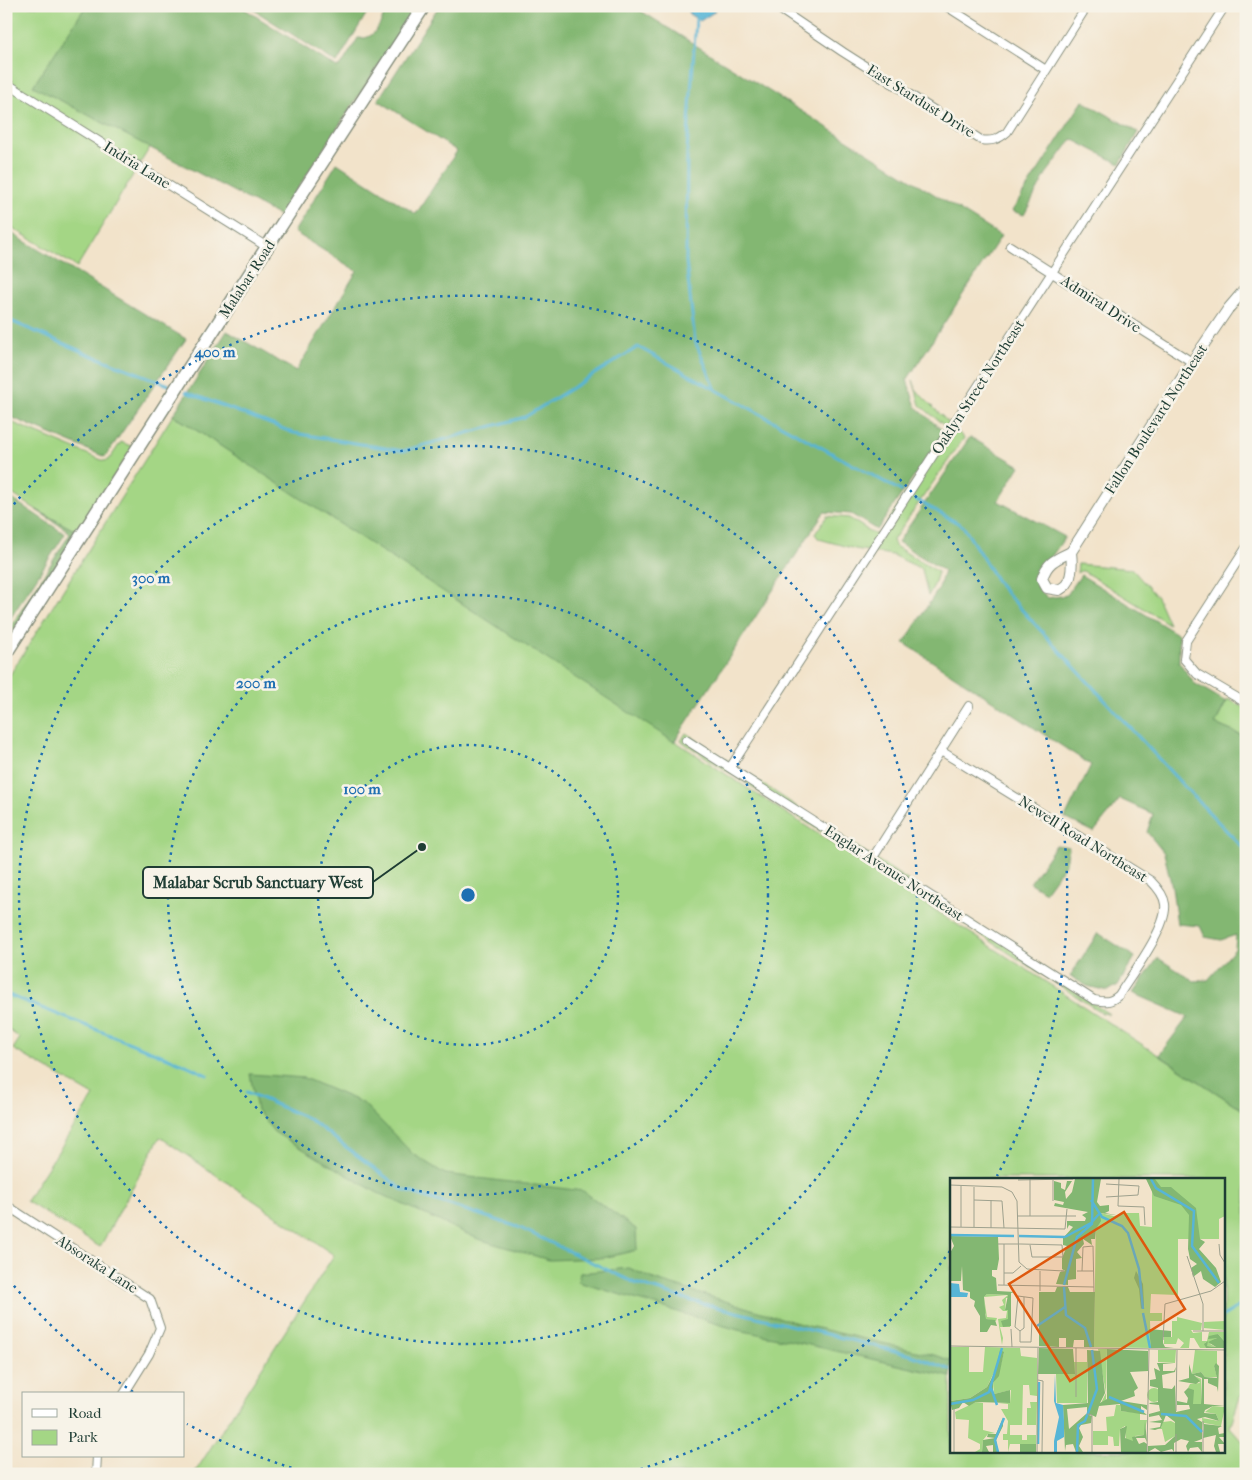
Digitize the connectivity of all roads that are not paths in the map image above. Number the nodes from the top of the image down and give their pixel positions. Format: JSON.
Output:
{"nodes":[{"id":1,"x":424,"y":6,"type":"edge"},
{"id":2,"x":775,"y":6,"type":"edge"},
{"id":3,"x":946,"y":6,"type":"edge"},
{"id":4,"x":1087,"y":6,"type":"edge"},
{"id":5,"x":1225,"y":6,"type":"edge"},
{"id":6,"x":1046,"y":70,"type":"junction"},
{"id":7,"x":6,"y":83,"type":"edge"},
{"id":8,"x":1010,"y":246,"type":"dead end"},
{"id":9,"x":267,"y":247,"type":"junction"},
{"id":10,"x":1052,"y":273,"type":"junction"},
{"id":11,"x":1246,"y":288,"type":"edge"},
{"id":12,"x":1192,"y":362,"type":"junction"},
{"id":13,"x":1246,"y":548,"type":"edge"},
{"id":14,"x":1071,"y":552,"type":"dead end"},
{"id":15,"x":6,"y":653,"type":"edge"},
{"id":16,"x":1246,"y":703,"type":"edge"},
{"id":17,"x":969,"y":706,"type":"dead end"},
{"id":18,"x":686,"y":740,"type":"dead end"},
{"id":19,"x":941,"y":751,"type":"junction"},
{"id":20,"x":730,"y":768,"type":"junction"},
{"id":21,"x":872,"y":859,"type":"junction"},
{"id":22,"x":1105,"y":1002,"type":"joint"},
{"id":23,"x":6,"y":1205,"type":"edge"},
{"id":24,"x":125,"y":1392,"type":"edge"},
{"id":25,"x":97,"y":1458,"type":"edge"},
{"id":26,"x":96,"y":1474,"type":"edge"}],
"edges":[{"from":1,"to":9,"type":"main road","name":"Malabar Road"},
{"from":2,"to":6,"type":"street","name":"East Stardust Drive"},
{"from":3,"to":6,"type":"street"},
{"from":4,"to":6,"type":"street"},
{"from":5,"to":10,"type":"street","name":"Oaklyn Street Northeast"},
{"from":7,"to":9,"type":"street","name":"Indria Lane"},
{"from":8,"to":10,"type":"street","name":"Admiral Drive"},
{"from":9,"to":15,"type":"main road","name":"Malabar Road"},
{"from":10,"to":12,"type":"street","name":"Admiral Drive"},
{"from":10,"to":20,"type":"street","name":"Oaklyn Street Northeast"},
{"from":11,"to":12,"type":"street","name":"Fallon Boulevard Northeast"},
{"from":12,"to":14,"type":"street","name":"Fallon Boulevard Northeast"},
{"from":13,"to":16,"type":"street"},
{"from":17,"to":19,"type":"street"},
{"from":18,"to":20,"type":"street","name":"Englar Avenue Northeast"},
{"from":19,"to":21,"type":"street"},
{"from":19,"to":22,"type":"street","name":"Newell Road Northeast"},
{"from":20,"to":21,"type":"street","name":"Englar Avenue Northeast"},
{"from":21,"to":22,"type":"street","name":"Englar Avenue Northeast"},
{"from":23,"to":24,"type":"street","name":"Absoraka Lane"},
{"from":25,"to":26,"type":"street"}]}
